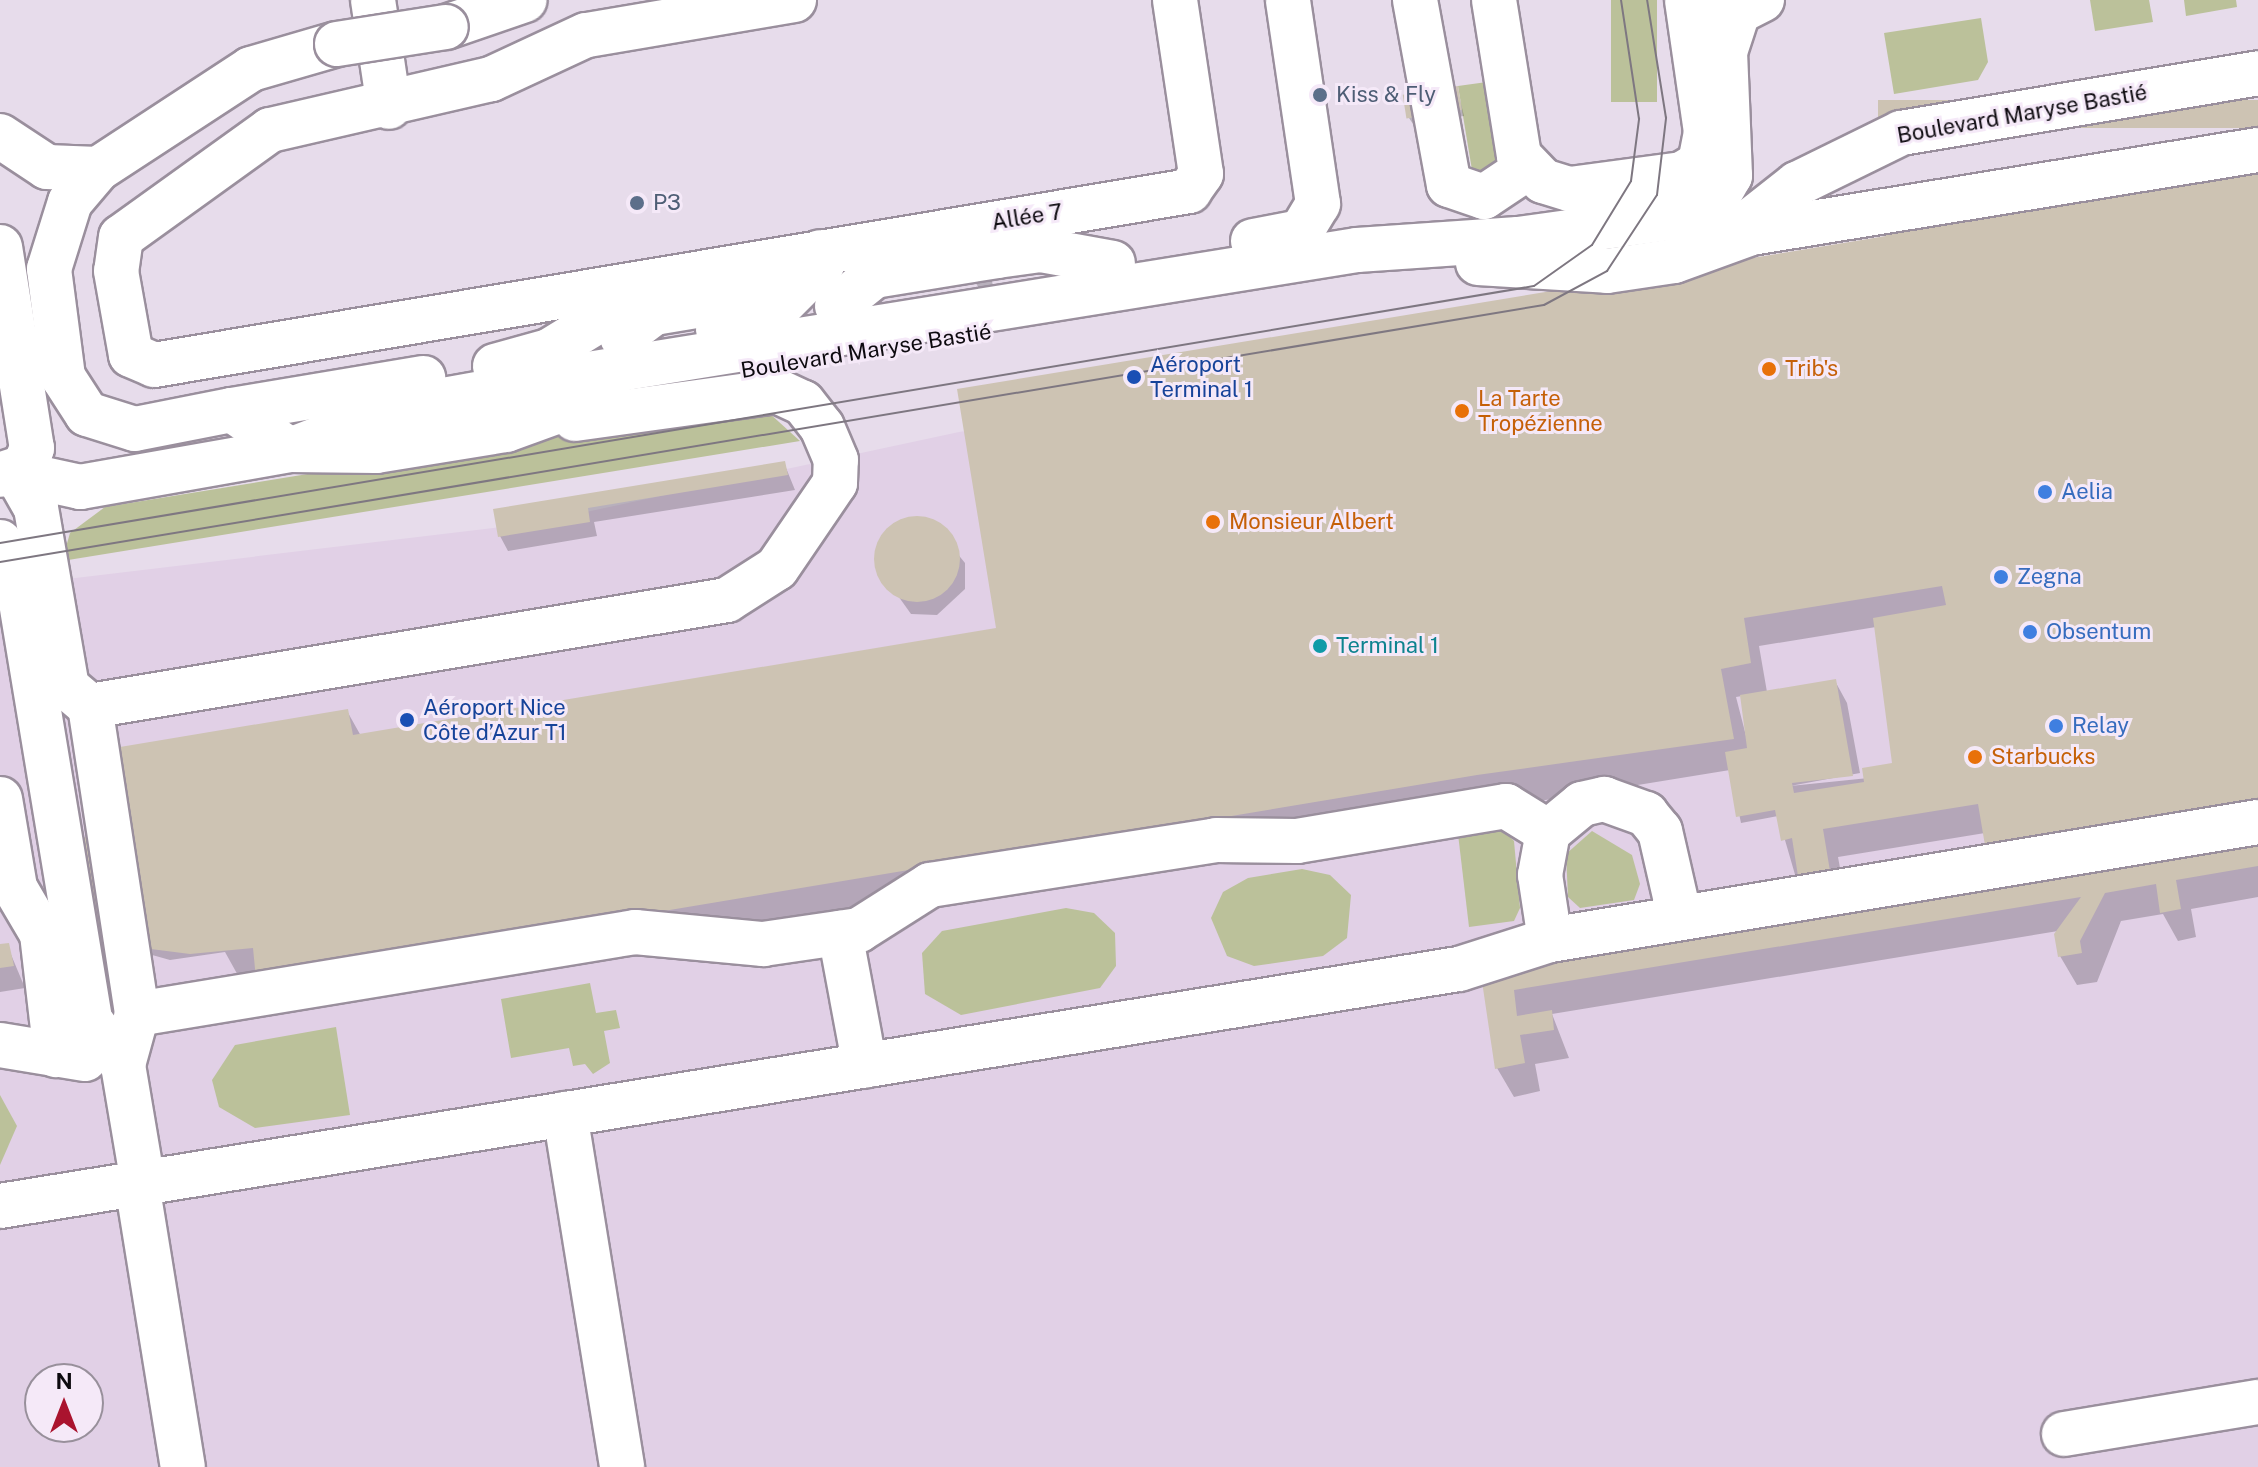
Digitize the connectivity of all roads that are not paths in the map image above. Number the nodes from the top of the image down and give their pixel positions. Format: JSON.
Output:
{"nodes":[{"id":1,"x":373,"y":0,"type":"edge"},
{"id":2,"x":525,"y":0,"type":"edge"},
{"id":3,"x":794,"y":0,"type":"edge"},
{"id":4,"x":1175,"y":0,"type":"edge"},
{"id":5,"x":1288,"y":0,"type":"edge"},
{"id":6,"x":1415,"y":0,"type":"edge"},
{"id":7,"x":1494,"y":0,"type":"edge"},
{"id":8,"x":1687,"y":0,"type":"edge"},
{"id":9,"x":1723,"y":0,"type":"edge"},
{"id":10,"x":1762,"y":0,"type":"edge"},
{"id":11,"x":1726,"y":55,"type":"junction"},
{"id":12,"x":2258,"y":73,"type":"edge"},
{"id":13,"x":389,"y":107,"type":"junction"},
{"id":14,"x":0,"y":136,"type":"edge"},
{"id":15,"x":2258,"y":150,"type":"edge"},
{"id":16,"x":47,"y":167,"type":"junction"},
{"id":17,"x":98,"y":169,"type":"junction"},
{"id":18,"x":1526,"y":169,"type":"junction"},
{"id":19,"x":0,"y":180,"type":"edge"},
{"id":20,"x":1721,"y":243,"type":"junction"},
{"id":21,"x":0,"y":247,"type":"edge"},
{"id":22,"x":820,"y":252,"type":"junction"},
{"id":23,"x":669,"y":277,"type":"junction"},
{"id":24,"x":4,"y":302,"type":"edge"},
{"id":25,"x":823,"y":322,"type":"junction"},
{"id":26,"x":576,"y":376,"type":"junction"},
{"id":27,"x":232,"y":410,"type":"junction"},
{"id":28,"x":506,"y":430,"type":"junction"},
{"id":29,"x":290,"y":450,"type":"junction"},
{"id":30,"x":5,"y":470,"type":"edge"},
{"id":31,"x":0,"y":542,"type":"edge"},
{"id":32,"x":90,"y":706,"type":"junction"},
{"id":33,"x":0,"y":799,"type":"edge"},
{"id":34,"x":2258,"y":822,"type":"edge"},
{"id":35,"x":1548,"y":832,"type":"junction"},
{"id":36,"x":1680,"y":918,"type":"junction"},
{"id":37,"x":840,"y":933,"type":"junction"},
{"id":38,"x":1550,"y":940,"type":"junction"},
{"id":39,"x":137,"y":1014,"type":"junction"},
{"id":40,"x":0,"y":1045,"type":"edge"},
{"id":41,"x":56,"y":1055,"type":"junction"},
{"id":42,"x":123,"y":1065,"type":"junction"},
{"id":43,"x":865,"y":1066,"type":"junction"},
{"id":44,"x":565,"y":1114,"type":"junction"},
{"id":45,"x":140,"y":1184,"type":"junction"},
{"id":46,"x":0,"y":1206,"type":"edge"},
{"id":47,"x":2258,"y":1402,"type":"edge"},
{"id":48,"x":2064,"y":1434,"type":"dead end"},
{"id":49,"x":183,"y":1467,"type":"edge"},
{"id":50,"x":622,"y":1467,"type":"edge"}],
"edges":[{"from":1,"to":13,"type":"street"},
{"from":2,"to":17,"type":"street","bridge":true},
{"from":3,"to":13,"type":"street"},
{"from":4,"to":22,"type":"street","name":"Allée 7"},
{"from":5,"to":25,"type":"street"},
{"from":6,"to":18,"type":"street"},
{"from":7,"to":18,"type":"street"},
{"from":8,"to":18,"type":"street"},
{"from":9,"to":11,"type":"street"},
{"from":10,"to":11,"type":"street"},
{"from":11,"to":25,"type":"street"},
{"from":12,"to":20,"type":"street","name":"Boulevard Maryse Bastié"},
{"from":13,"to":23,"type":"street","name":"Allée 7"},
{"from":14,"to":16,"type":"street"},
{"from":15,"to":20,"type":"street","name":"Boulevard Maryse Bastié"},
{"from":16,"to":17,"type":"street"},
{"from":16,"to":19,"type":"street"},
{"from":17,"to":27,"type":"street"},
{"from":20,"to":28,"type":"street","name":"Boulevard Maryse Bastié"},
{"from":21,"to":24,"type":"street"},
{"from":22,"to":23,"type":"street","name":"Allée 7"},
{"from":22,"to":26,"type":"street"},
{"from":23,"to":27,"type":"street"},
{"from":24,"to":30,"type":"street"},
{"from":25,"to":26,"type":"street"},
{"from":26,"to":29,"type":"street"},
{"from":27,"to":29,"type":"street"},
{"from":28,"to":29,"type":"street","name":"Boulevard Maryse Bastié"},
{"from":28,"to":32,"type":"street"},
{"from":29,"to":30,"type":"street","name":"Boulevard Maryse Bastié"},
{"from":30,"to":32,"type":"street"},
{"from":31,"to":42,"type":"street"},
{"from":32,"to":39,"type":"street"},
{"from":33,"to":41,"type":"street"},
{"from":34,"to":36,"type":"street"},
{"from":35,"to":36,"type":"street"},
{"from":35,"to":37,"type":"street"},
{"from":35,"to":38,"type":"street"},
{"from":36,"to":38,"type":"street"},
{"from":37,"to":39,"type":"street"},
{"from":37,"to":43,"type":"street"},
{"from":38,"to":43,"type":"street"},
{"from":39,"to":42,"type":"street"},
{"from":40,"to":41,"type":"street"},
{"from":41,"to":42,"type":"street"},
{"from":42,"to":45,"type":"street"},
{"from":43,"to":44,"type":"street"},
{"from":44,"to":45,"type":"street"},
{"from":44,"to":50,"type":"street"},
{"from":45,"to":46,"type":"street"},
{"from":45,"to":49,"type":"street"},
{"from":47,"to":48,"type":"street"}]}
